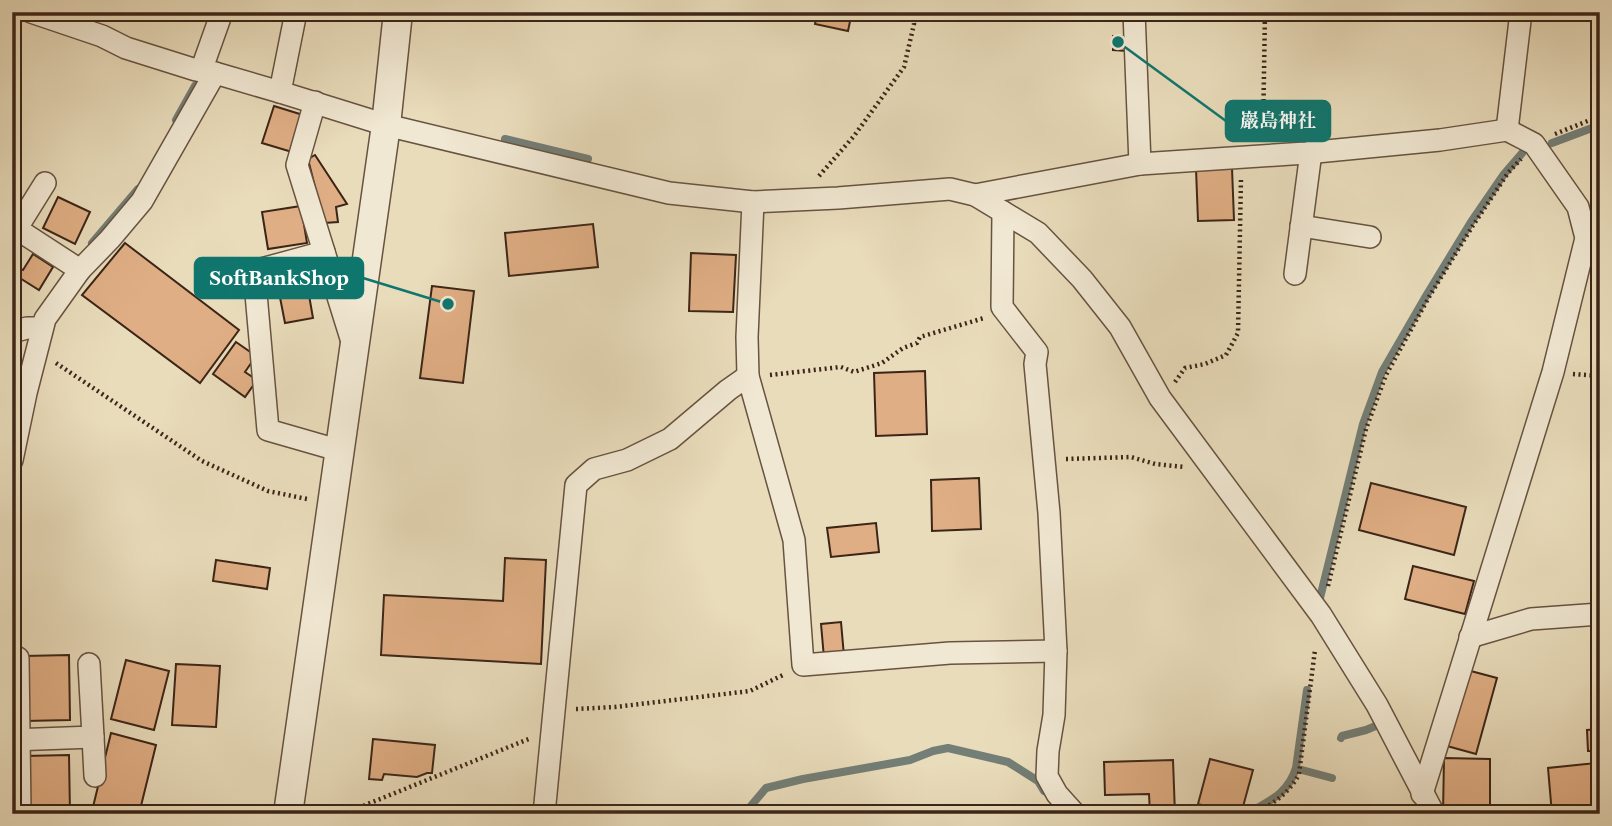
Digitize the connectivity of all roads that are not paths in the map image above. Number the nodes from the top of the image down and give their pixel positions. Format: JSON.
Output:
{"nodes":[{"id":1,"x":31,"y":12,"type":"edge"},
{"id":2,"x":222,"y":12,"type":"edge"},
{"id":3,"x":296,"y":12,"type":"edge"},
{"id":4,"x":398,"y":12,"type":"edge"},
{"id":5,"x":1133,"y":12,"type":"edge"},
{"id":6,"x":1521,"y":12,"type":"edge"},
{"id":7,"x":208,"y":72,"type":"junction"},
{"id":8,"x":280,"y":92,"type":"junction"},
{"id":9,"x":315,"y":102,"type":"junction"},
{"id":10,"x":386,"y":125,"type":"junction"},
{"id":11,"x":1507,"y":130,"type":"junction"},
{"id":12,"x":1311,"y":152,"type":"junction"},
{"id":13,"x":1140,"y":164,"type":"junction"},
{"id":14,"x":45,"y":183,"type":"dead end"},
{"id":15,"x":975,"y":195,"type":"junction"},
{"id":16,"x":753,"y":202,"type":"junction"},
{"id":17,"x":1003,"y":212,"type":"junction"},
{"id":18,"x":1301,"y":226,"type":"junction"},
{"id":19,"x":14,"y":232,"type":"edge"},
{"id":20,"x":1370,"y":237,"type":"dead end"},
{"id":21,"x":324,"y":252,"type":"junction"},
{"id":22,"x":73,"y":266,"type":"junction"},
{"id":23,"x":1295,"y":274,"type":"dead end"},
{"id":24,"x":27,"y":329,"type":"edge"},
{"id":25,"x":355,"y":351,"type":"junction"},
{"id":26,"x":748,"y":376,"type":"junction"},
{"id":27,"x":17,"y":392,"type":"edge"},
{"id":28,"x":341,"y":451,"type":"junction"},
{"id":29,"x":12,"y":460,"type":"edge"},
{"id":30,"x":1600,"y":614,"type":"edge"},
{"id":31,"x":1470,"y":637,"type":"junction"},
{"id":32,"x":1056,"y":650,"type":"junction"},
{"id":33,"x":18,"y":658,"type":"dead end"},
{"id":34,"x":89,"y":664,"type":"dead end"},
{"id":35,"x":93,"y":737,"type":"junction"},
{"id":36,"x":15,"y":740,"type":"edge"},
{"id":37,"x":94,"y":776,"type":"dead end"},
{"id":38,"x":1422,"y":794,"type":"junction"},
{"id":39,"x":20,"y":812,"type":"edge"},
{"id":40,"x":288,"y":814,"type":"edge"},
{"id":41,"x":544,"y":814,"type":"edge"},
{"id":42,"x":1075,"y":814,"type":"edge"},
{"id":43,"x":1434,"y":814,"type":"edge"}],
"edges":[{"from":1,"to":7,"type":"street"},
{"from":2,"to":7,"type":"street"},
{"from":3,"to":8,"type":"street"},
{"from":4,"to":10,"type":"street"},
{"from":5,"to":13,"type":"street"},
{"from":6,"to":11,"type":"street"},
{"from":7,"to":8,"type":"street"},
{"from":7,"to":22,"type":"street"},
{"from":8,"to":9,"type":"street"},
{"from":9,"to":10,"type":"street"},
{"from":9,"to":21,"type":"street"},
{"from":10,"to":16,"type":"street"},
{"from":10,"to":25,"type":"street"},
{"from":11,"to":12,"type":"street"},
{"from":11,"to":31,"type":"street"},
{"from":12,"to":13,"type":"street"},
{"from":12,"to":18,"type":"street"},
{"from":13,"to":15,"type":"street"},
{"from":14,"to":19,"type":"street"},
{"from":15,"to":16,"type":"street"},
{"from":15,"to":17,"type":"street"},
{"from":16,"to":26,"type":"street"},
{"from":17,"to":32,"type":"street"},
{"from":17,"to":38,"type":"street"},
{"from":18,"to":20,"type":"street"},
{"from":18,"to":23,"type":"street"},
{"from":19,"to":22,"type":"street"},
{"from":21,"to":25,"type":"street"},
{"from":21,"to":28,"type":"street"},
{"from":22,"to":24,"type":"street"},
{"from":24,"to":27,"type":"street"},
{"from":25,"to":28,"type":"street"},
{"from":26,"to":32,"type":"street"},
{"from":26,"to":41,"type":"street"},
{"from":27,"to":29,"type":"street"},
{"from":28,"to":40,"type":"street"},
{"from":30,"to":31,"type":"street"},
{"from":31,"to":38,"type":"street"},
{"from":32,"to":42,"type":"street"},
{"from":33,"to":36,"type":"street"},
{"from":34,"to":35,"type":"street"},
{"from":35,"to":36,"type":"street"},
{"from":35,"to":37,"type":"street"},
{"from":36,"to":39,"type":"street"},
{"from":38,"to":43,"type":"street"}]}
